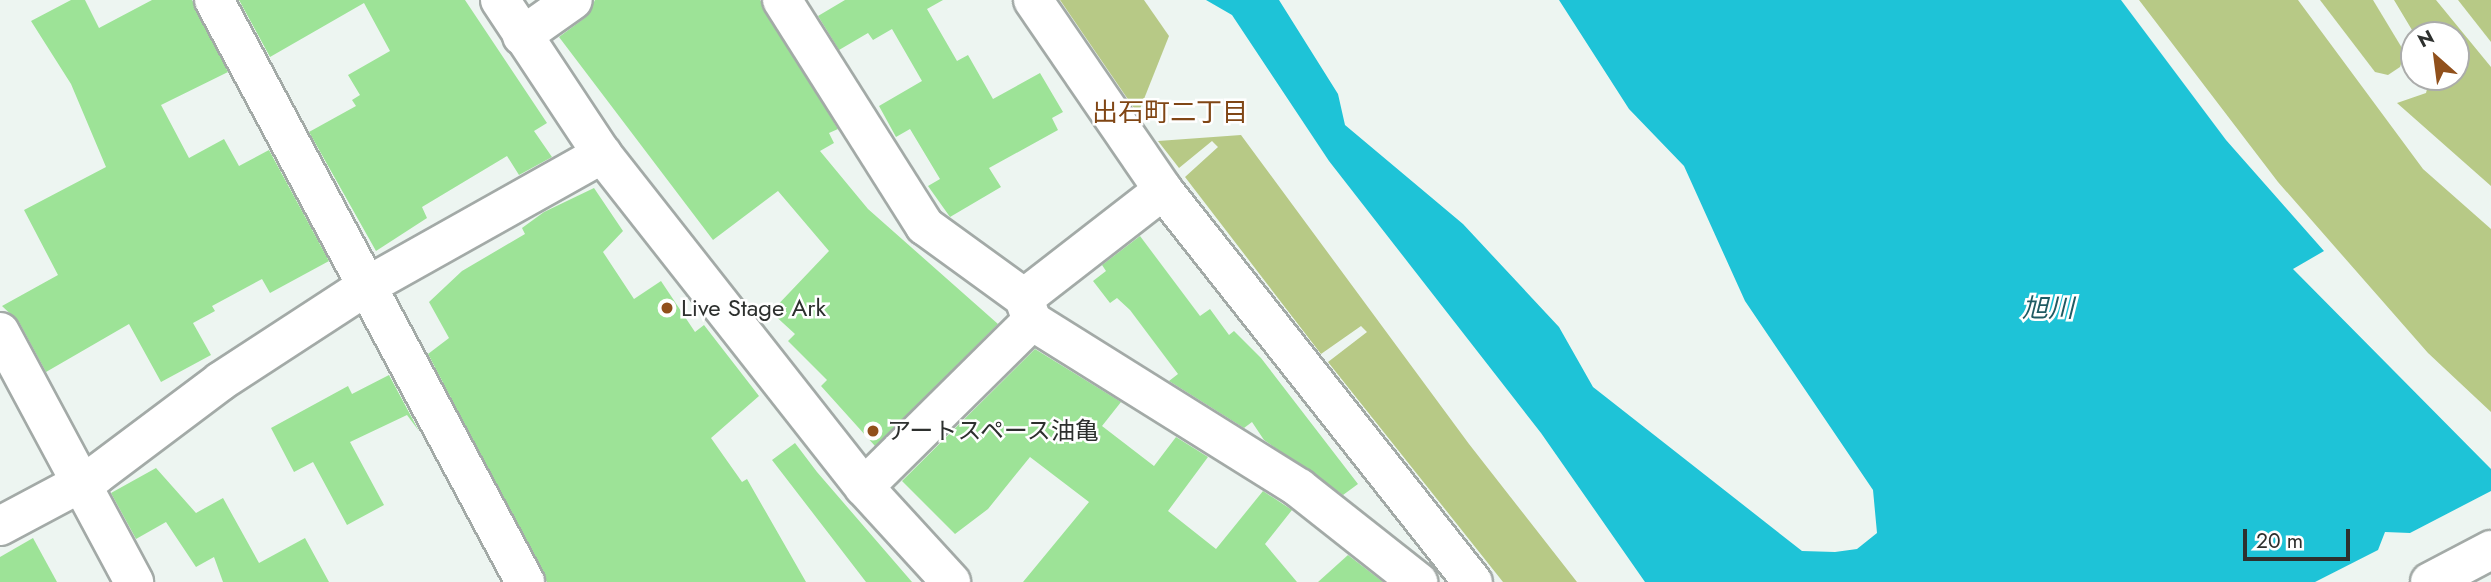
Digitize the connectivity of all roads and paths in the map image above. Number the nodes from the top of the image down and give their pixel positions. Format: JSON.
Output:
{"nodes":[{"id":1,"x":214,"y":0,"type":"edge"},
{"id":2,"x":500,"y":0,"type":"edge"},
{"id":3,"x":573,"y":0,"type":"edge"},
{"id":4,"x":782,"y":0,"type":"edge"},
{"id":5,"x":1033,"y":0,"type":"edge"},
{"id":6,"x":523,"y":36,"type":"junction"},
{"id":7,"x":602,"y":154,"type":"junction"},
{"id":8,"x":1163,"y":190,"type":"junction"},
{"id":9,"x":367,"y":286,"type":"junction"},
{"id":10,"x":1028,"y":309,"type":"junction"},
{"id":11,"x":0,"y":332,"type":"edge"},
{"id":12,"x":81,"y":484,"type":"junction"},
{"id":13,"x":864,"y":487,"type":"junction"},
{"id":14,"x":0,"y":526,"type":"edge"},
{"id":15,"x":2491,"y":550,"type":"edge"},
{"id":16,"x":134,"y":582,"type":"edge"},
{"id":17,"x":525,"y":582,"type":"edge"},
{"id":18,"x":951,"y":582,"type":"edge"},
{"id":19,"x":1418,"y":582,"type":"edge"},
{"id":20,"x":1473,"y":582,"type":"edge"},
{"id":21,"x":2430,"y":582,"type":"edge"}],
"edges":[{"from":1,"to":9,"type":"street"},
{"from":2,"to":6,"type":"street"},
{"from":3,"to":6,"type":"street"},
{"from":4,"to":10,"type":"street"},
{"from":5,"to":8,"type":"street"},
{"from":6,"to":7,"type":"street"},
{"from":7,"to":9,"type":"street"},
{"from":7,"to":13,"type":"street"},
{"from":8,"to":10,"type":"street"},
{"from":8,"to":20,"type":"street"},
{"from":9,"to":12,"type":"street"},
{"from":9,"to":17,"type":"street"},
{"from":10,"to":13,"type":"street"},
{"from":10,"to":19,"type":"street"},
{"from":11,"to":12,"type":"street"},
{"from":12,"to":14,"type":"street"},
{"from":12,"to":16,"type":"street"},
{"from":13,"to":18,"type":"street"},
{"from":15,"to":21,"type":"street"}]}
